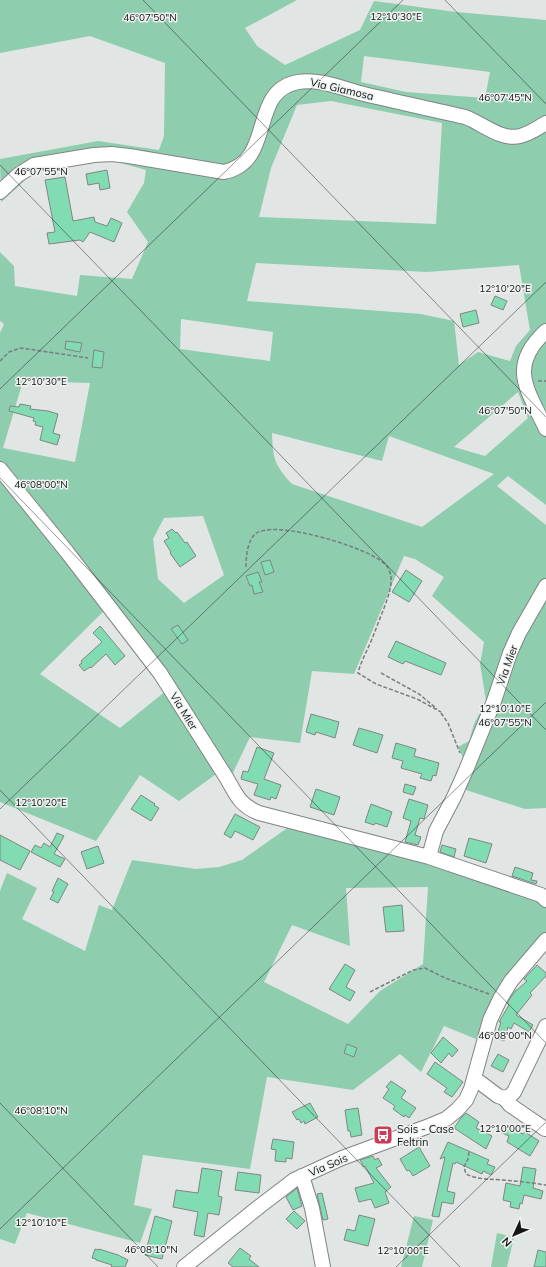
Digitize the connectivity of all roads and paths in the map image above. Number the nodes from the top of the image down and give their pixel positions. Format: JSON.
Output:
{"nodes":[{"id":1,"x":546,"y":124,"type":"edge"},
{"id":2,"x":0,"y":192,"type":"edge"},
{"id":3,"x":546,"y":331,"type":"edge"},
{"id":4,"x":88,"y":358,"type":"dead end"},
{"id":5,"x":0,"y":361,"type":"edge"},
{"id":6,"x":546,"y":429,"type":"edge"},
{"id":7,"x":0,"y":469,"type":"edge"},
{"id":8,"x":246,"y":568,"type":"dead end"},
{"id":9,"x":546,"y":586,"type":"edge"},
{"id":10,"x":381,"y":673,"type":"dead end"},
{"id":11,"x":441,"y":712,"type":"junction"},
{"id":12,"x":466,"y":770,"type":"junction"},
{"id":13,"x":430,"y":857,"type":"junction"},
{"id":14,"x":546,"y":900,"type":"edge"},
{"id":15,"x":545,"y":943,"type":"edge"},
{"id":16,"x":370,"y":992,"type":"dead end"},
{"id":17,"x":500,"y":999,"type":"junction"},
{"id":18,"x":546,"y":1026,"type":"edge"},
{"id":19,"x":474,"y":1078,"type":"junction"},
{"id":20,"x":504,"y":1098,"type":"junction"},
{"id":21,"x":545,"y":1129,"type":"dead end"},
{"id":22,"x":469,"y":1152,"type":"dead end"},
{"id":23,"x":302,"y":1176,"type":"junction"},
{"id":24,"x":546,"y":1185,"type":"edge"},
{"id":25,"x":184,"y":1267,"type":"edge"},
{"id":26,"x":324,"y":1267,"type":"edge"}],
"edges":[{"from":1,"to":2,"type":"street","name":"Via Giamosa"},
{"from":3,"to":6,"type":"street"},
{"from":4,"to":5,"type":"path"},
{"from":7,"to":13,"type":"street","name":"Via Mier"},
{"from":8,"to":11,"type":"path"},
{"from":9,"to":12,"type":"street","name":"Via Mier"},
{"from":10,"to":11,"type":"path"},
{"from":11,"to":12,"type":"path"},
{"from":12,"to":13,"type":"street","name":"Via Mier"},
{"from":13,"to":14,"type":"street","name":"Via Mier"},
{"from":15,"to":17,"type":"street","name":"Via Sois"},
{"from":16,"to":17,"type":"path"},
{"from":17,"to":19,"type":"street","name":"Via Sois"},
{"from":18,"to":20,"type":"street"},
{"from":19,"to":20,"type":"street"},
{"from":19,"to":23,"type":"street","name":"Via Sois"},
{"from":20,"to":21,"type":"street"},
{"from":22,"to":24,"type":"path"},
{"from":23,"to":25,"type":"street","name":"Via Sois"},
{"from":23,"to":26,"type":"street"}]}
